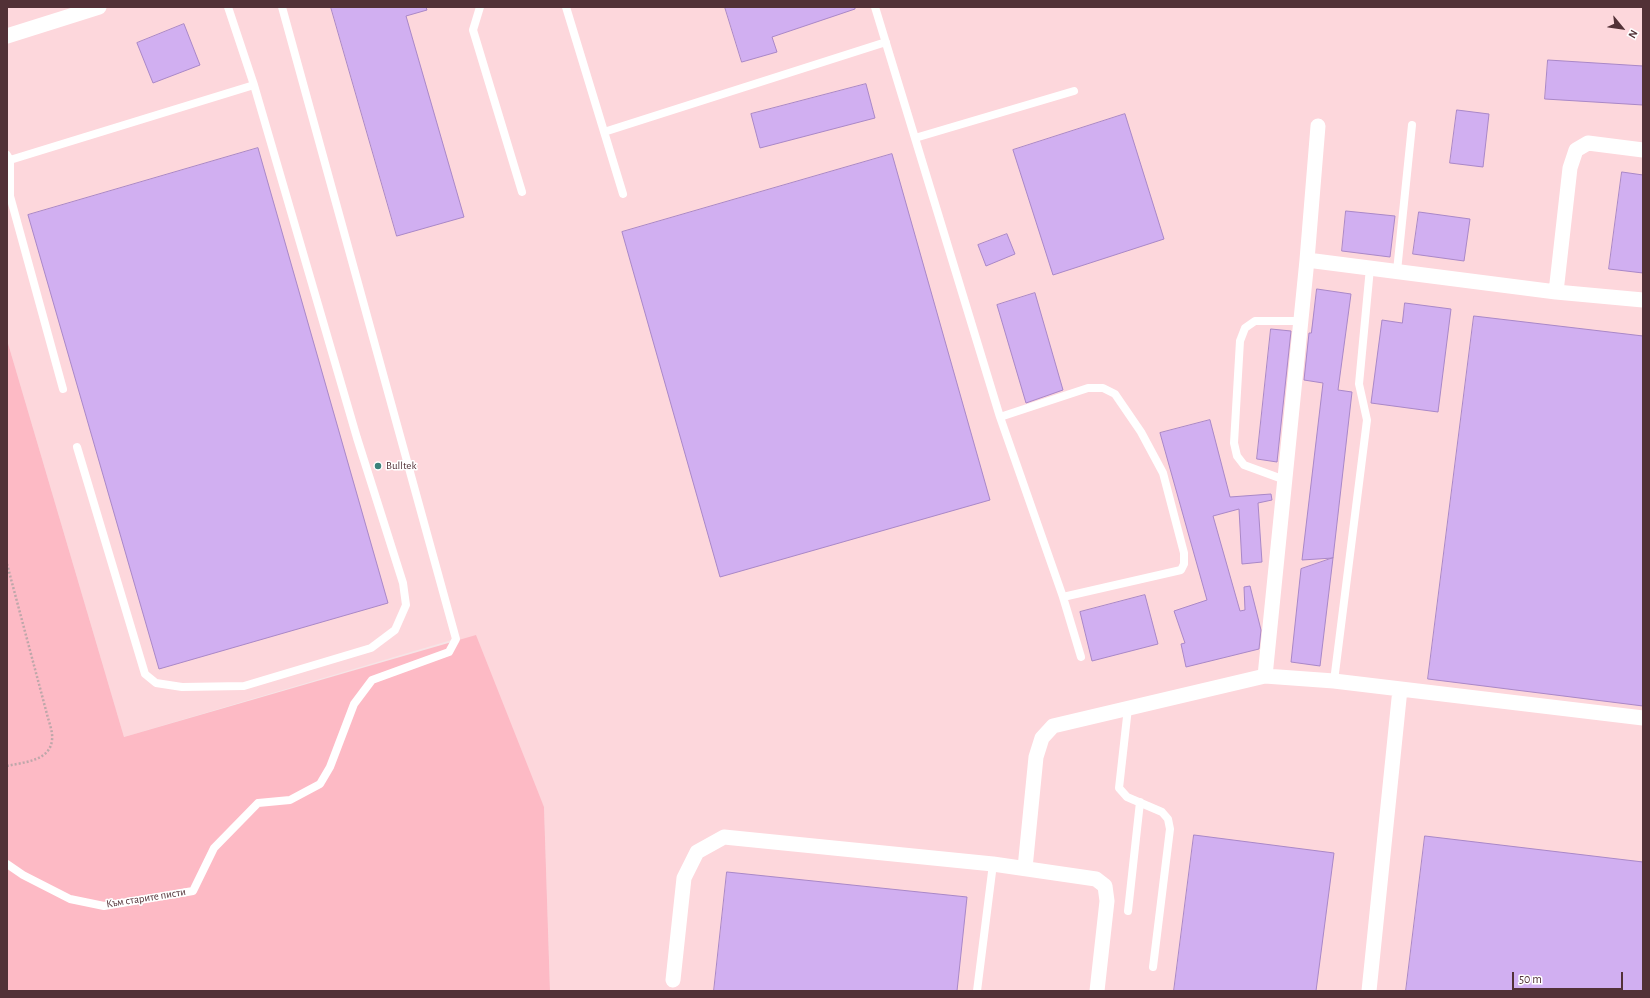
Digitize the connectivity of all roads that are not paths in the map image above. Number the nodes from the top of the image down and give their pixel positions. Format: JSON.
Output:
{"nodes":[{"id":1,"x":99,"y":7,"type":"edge"},
{"id":2,"x":228,"y":7,"type":"edge"},
{"id":3,"x":282,"y":7,"type":"edge"},
{"id":4,"x":480,"y":7,"type":"edge"},
{"id":5,"x":566,"y":7,"type":"edge"},
{"id":6,"x":875,"y":7,"type":"edge"},
{"id":7,"x":7,"y":36,"type":"edge"},
{"id":8,"x":886,"y":42,"type":"junction"},
{"id":9,"x":254,"y":85,"type":"junction"},
{"id":10,"x":1074,"y":91,"type":"dead end"},
{"id":11,"x":1412,"y":125,"type":"dead end"},
{"id":12,"x":1318,"y":126,"type":"dead end"},
{"id":13,"x":604,"y":132,"type":"junction"},
{"id":14,"x":915,"y":138,"type":"junction"},
{"id":15,"x":1643,"y":150,"type":"edge"},
{"id":16,"x":9,"y":157,"type":"edge"},
{"id":17,"x":522,"y":192,"type":"dead end"},
{"id":18,"x":623,"y":194,"type":"dead end"},
{"id":19,"x":1307,"y":260,"type":"junction"},
{"id":20,"x":1370,"y":268,"type":"junction"},
{"id":21,"x":1397,"y":272,"type":"junction"},
{"id":22,"x":1556,"y":292,"type":"junction"},
{"id":23,"x":1643,"y":300,"type":"edge"},
{"id":24,"x":1301,"y":321,"type":"junction"},
{"id":25,"x":63,"y":389,"type":"dead end"},
{"id":26,"x":1000,"y":417,"type":"junction"},
{"id":27,"x":77,"y":447,"type":"dead end"},
{"id":28,"x":1285,"y":480,"type":"junction"},
{"id":29,"x":1063,"y":597,"type":"junction"},
{"id":30,"x":1081,"y":657,"type":"dead end"},
{"id":31,"x":1265,"y":676,"type":"junction"},
{"id":32,"x":1334,"y":681,"type":"junction"},
{"id":33,"x":1400,"y":690,"type":"junction"},
{"id":34,"x":1128,"y":708,"type":"junction"},
{"id":35,"x":1643,"y":718,"type":"edge"},
{"id":36,"x":1140,"y":802,"type":"junction"},
{"id":37,"x":7,"y":864,"type":"edge"},
{"id":38,"x":993,"y":864,"type":"junction"},
{"id":39,"x":1025,"y":868,"type":"junction"},
{"id":40,"x":1128,"y":911,"type":"dead end"},
{"id":41,"x":1153,"y":967,"type":"dead end"},
{"id":42,"x":673,"y":980,"type":"dead end"},
{"id":43,"x":977,"y":991,"type":"edge"},
{"id":44,"x":1097,"y":991,"type":"edge"},
{"id":45,"x":1369,"y":991,"type":"edge"}],
"edges":[{"from":1,"to":7,"type":"street"},
{"from":2,"to":9,"type":"lane"},
{"from":3,"to":37,"type":"lane","name":"Към старите писти"},
{"from":4,"to":17,"type":"lane"},
{"from":5,"to":13,"type":"lane"},
{"from":6,"to":8,"type":"lane"},
{"from":8,"to":13,"type":"lane"},
{"from":8,"to":14,"type":"lane"},
{"from":9,"to":16,"type":"lane"},
{"from":9,"to":27,"type":"lane"},
{"from":10,"to":14,"type":"lane"},
{"from":11,"to":21,"type":"lane"},
{"from":12,"to":19,"type":"street"},
{"from":13,"to":18,"type":"lane"},
{"from":14,"to":26,"type":"lane"},
{"from":15,"to":22,"type":"street"},
{"from":16,"to":25,"type":"lane"},
{"from":19,"to":20,"type":"street"},
{"from":19,"to":24,"type":"street"},
{"from":20,"to":21,"type":"street"},
{"from":20,"to":32,"type":"lane"},
{"from":21,"to":22,"type":"street"},
{"from":22,"to":23,"type":"street"},
{"from":24,"to":28,"type":"street"},
{"from":24,"to":28,"type":"lane"},
{"from":26,"to":29,"type":"lane"},
{"from":26,"to":29,"type":"lane"},
{"from":28,"to":31,"type":"street"},
{"from":29,"to":30,"type":"lane"},
{"from":31,"to":32,"type":"street"},
{"from":31,"to":34,"type":"street"},
{"from":32,"to":33,"type":"street"},
{"from":33,"to":35,"type":"street"},
{"from":33,"to":45,"type":"street"},
{"from":34,"to":36,"type":"lane"},
{"from":34,"to":39,"type":"street"},
{"from":36,"to":40,"type":"lane"},
{"from":36,"to":41,"type":"lane"},
{"from":38,"to":39,"type":"street"},
{"from":38,"to":42,"type":"street"},
{"from":38,"to":43,"type":"lane"},
{"from":39,"to":44,"type":"street"}]}
